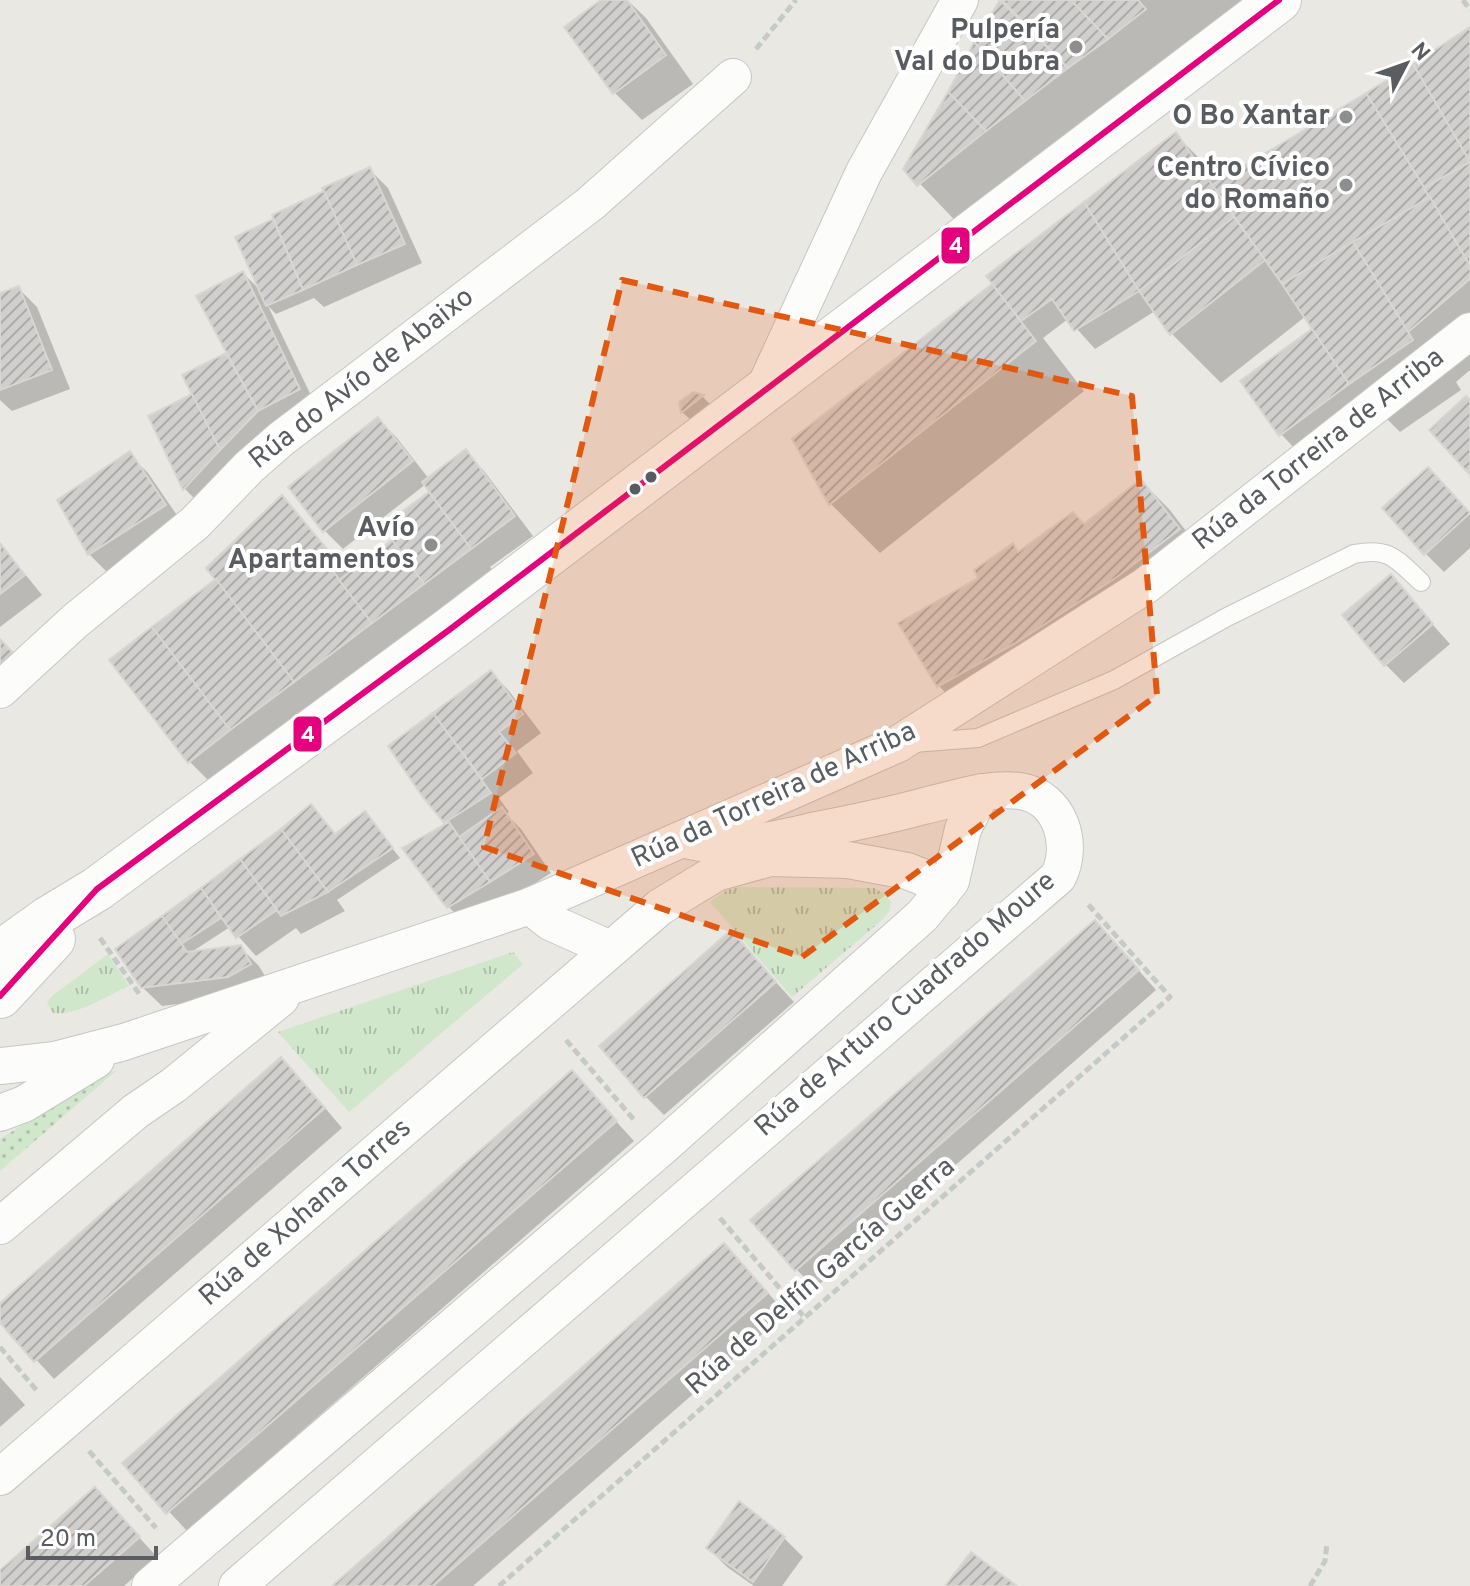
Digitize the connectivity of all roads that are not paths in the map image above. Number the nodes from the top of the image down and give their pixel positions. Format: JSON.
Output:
{"nodes":[{"id":1,"x":960,"y":0,"type":"edge"},
{"id":2,"x":1279,"y":0,"type":"edge"},
{"id":3,"x":733,"y":77,"type":"road end"},
{"id":4,"x":1470,"y":331,"type":"edge"},
{"id":5,"x":762,"y":393,"type":"junction"},
{"id":6,"x":1421,"y":582,"type":"dead end"},
{"id":7,"x":0,"y":690,"type":"edge"},
{"id":8,"x":898,"y":744,"type":"junction"},
{"id":9,"x":982,"y":792,"type":"junction"},
{"id":10,"x":685,"y":840,"type":"junction"},
{"id":11,"x":645,"y":856,"type":"junction"},
{"id":12,"x":942,"y":893,"type":"junction"},
{"id":13,"x":530,"y":906,"type":"junction"},
{"id":14,"x":660,"y":907,"type":"junction"},
{"id":15,"x":95,"y":908,"type":"junction"},
{"id":16,"x":610,"y":949,"type":"junction"},
{"id":17,"x":0,"y":953,"type":"edge"},
{"id":18,"x":294,"y":986,"type":"junction"},
{"id":19,"x":0,"y":996,"type":"edge"},
{"id":20,"x":136,"y":1028,"type":"junction"},
{"id":21,"x":0,"y":1066,"type":"edge"},
{"id":22,"x":136,"y":1111,"type":"junction"},
{"id":23,"x":0,"y":1113,"type":"edge"},
{"id":24,"x":0,"y":1226,"type":"edge"},
{"id":25,"x":0,"y":1477,"type":"edge"},
{"id":26,"x":150,"y":1586,"type":"edge"},
{"id":27,"x":237,"y":1586,"type":"edge"}],
"edges":[{"from":1,"to":5,"type":"street"},
{"from":2,"to":5,"type":"main road"},
{"from":3,"to":7,"type":"street","name":"Rúa do Avío de Abaixo"},
{"from":4,"to":8,"type":"street","name":"Rúa da Torreira de Arriba"},
{"from":5,"to":15,"type":"main road"},
{"from":6,"to":8,"type":"lane"},
{"from":8,"to":10,"type":"street","name":"Rúa da Torreira de Arriba"},
{"from":9,"to":10,"type":"street"},
{"from":9,"to":12,"type":"street","name":"Rúa de Arturo Cuadrado Moure"},
{"from":9,"to":27,"type":"street","name":"Rúa de Arturo Cuadrado Moure"},
{"from":10,"to":11,"type":"street","name":"Rúa da Torreira de Arriba"},
{"from":11,"to":13,"type":"street","name":"Rúa da Torreira de Arriba"},
{"from":11,"to":14,"type":"street"},
{"from":12,"to":14,"type":"street","name":"Rúa de Xohana Torres"},
{"from":12,"to":26,"type":"street","name":"Rúa de Arturo Cuadrado Moure"},
{"from":13,"to":16,"type":"street"},
{"from":13,"to":18,"type":"street","name":"Rúa da Torreira de Arriba"},
{"from":14,"to":16,"type":"street","name":"Rúa de Xohana Torres"},
{"from":15,"to":17,"type":"main road"},
{"from":15,"to":19,"type":"main road"},
{"from":16,"to":25,"type":"street","name":"Rúa de Xohana Torres"},
{"from":18,"to":20,"type":"street","name":"Rúa da Torreira de Arriba"},
{"from":18,"to":22,"type":"street"},
{"from":20,"to":21,"type":"street","name":"Rúa da Torreira de Arriba"},
{"from":20,"to":22,"type":"street"},
{"from":20,"to":23,"type":"street","name":"Rúa da Torreira de Arriba"},
{"from":22,"to":24,"type":"street"}]}
